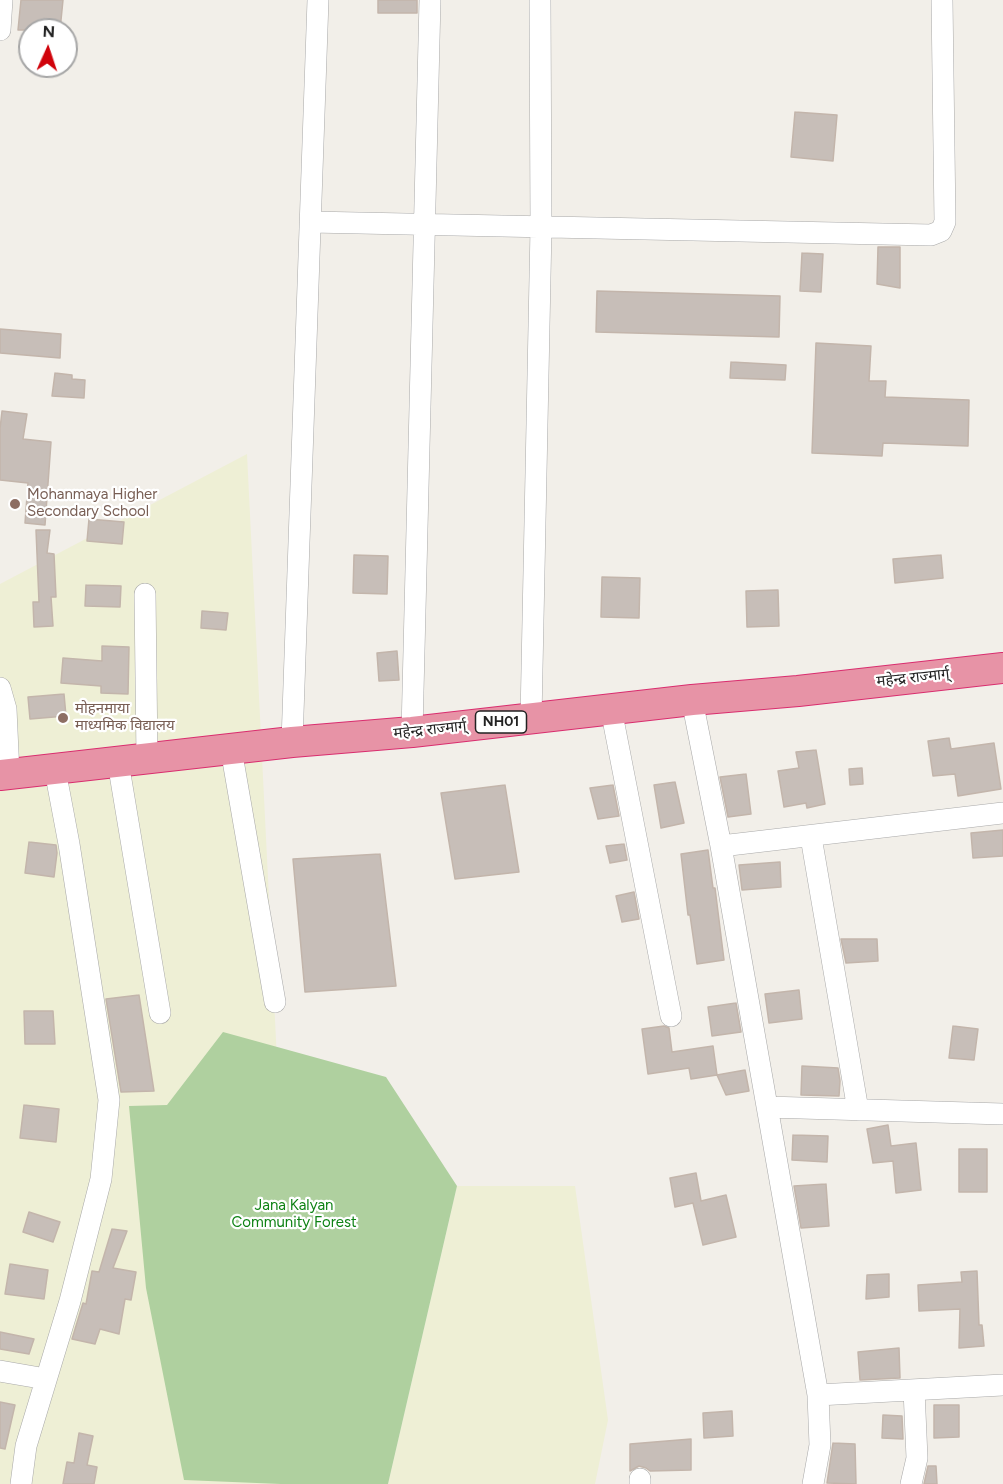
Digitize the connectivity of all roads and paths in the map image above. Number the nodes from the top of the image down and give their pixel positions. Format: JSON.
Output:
{"nodes":[{"id":1,"x":2,"y":0,"type":"edge"},
{"id":2,"x":318,"y":0,"type":"edge"},
{"id":3,"x":430,"y":0,"type":"edge"},
{"id":4,"x":540,"y":0,"type":"edge"},
{"id":5,"x":942,"y":0,"type":"edge"},
{"id":6,"x":0,"y":30,"type":"edge"},
{"id":7,"x":311,"y":222,"type":"junction"},
{"id":8,"x":425,"y":225,"type":"junction"},
{"id":9,"x":541,"y":228,"type":"junction"},
{"id":10,"x":145,"y":594,"type":"dead end"},
{"id":11,"x":1003,"y":668,"type":"edge"},
{"id":12,"x":0,"y":688,"type":"edge"},
{"id":13,"x":692,"y":700,"type":"junction"},
{"id":14,"x":611,"y":709,"type":"junction"},
{"id":15,"x":531,"y":718,"type":"junction"},
{"id":16,"x":412,"y":732,"type":"junction"},
{"id":17,"x":292,"y":742,"type":"junction"},
{"id":18,"x":231,"y":749,"type":"junction"},
{"id":19,"x":147,"y":758,"type":"junction"},
{"id":20,"x":118,"y":762,"type":"junction"},
{"id":21,"x":55,"y":770,"type":"junction"},
{"id":22,"x":4,"y":775,"type":"edge"},
{"id":23,"x":1003,"y":813,"type":"edge"},
{"id":24,"x":811,"y":837,"type":"junction"},
{"id":25,"x":721,"y":846,"type":"junction"},
{"id":26,"x":275,"y":1002,"type":"dead end"},
{"id":27,"x":160,"y":1013,"type":"dead end"},
{"id":28,"x":671,"y":1016,"type":"dead end"},
{"id":29,"x":767,"y":1107,"type":"junction"},
{"id":30,"x":858,"y":1110,"type":"junction"},
{"id":31,"x":1003,"y":1114,"type":"edge"},
{"id":32,"x":0,"y":1371,"type":"edge"},
{"id":33,"x":46,"y":1379,"type":"junction"},
{"id":34,"x":1003,"y":1385,"type":"edge"},
{"id":35,"x":914,"y":1390,"type":"junction"},
{"id":36,"x":818,"y":1395,"type":"junction"},
{"id":37,"x":21,"y":1484,"type":"edge"},
{"id":38,"x":813,"y":1484,"type":"edge"},
{"id":39,"x":911,"y":1484,"type":"edge"}],
"edges":[{"from":1,"to":6,"type":"street"},
{"from":2,"to":7,"type":"street"},
{"from":3,"to":8,"type":"street"},
{"from":4,"to":9,"type":"street"},
{"from":5,"to":9,"type":"street"},
{"from":7,"to":8,"type":"street"},
{"from":7,"to":17,"type":"street"},
{"from":8,"to":9,"type":"street"},
{"from":8,"to":16,"type":"street"},
{"from":9,"to":15,"type":"street"},
{"from":10,"to":19,"type":"street"},
{"from":11,"to":13,"type":"highway","name":"महेन्द्र राज्मार्ग्","number":"NH01"},
{"from":12,"to":22,"type":"street"},
{"from":13,"to":14,"type":"highway","name":"महेन्द्र राज्मार्ग्","number":"NH01"},
{"from":13,"to":25,"type":"street"},
{"from":14,"to":15,"type":"highway","name":"महेन्द्र राज्मार्ग्","number":"NH01"},
{"from":14,"to":28,"type":"street"},
{"from":15,"to":16,"type":"highway","name":"महेन्द्र राज्मार्ग्","number":"NH01"},
{"from":16,"to":17,"type":"highway","name":"महेन्द्र राज्मार्ग्","number":"NH01"},
{"from":17,"to":18,"type":"highway","name":"महेन्द्र राज्मार्ग्","number":"NH01"},
{"from":18,"to":19,"type":"highway","name":"महेन्द्र राज्मार्ग्","number":"NH01"},
{"from":18,"to":26,"type":"street"},
{"from":19,"to":20,"type":"highway","name":"महेन्द्र राज्मार्ग्","number":"NH01"},
{"from":20,"to":21,"type":"highway","name":"महेन्द्र राज्मार्ग्","number":"NH01"},
{"from":20,"to":27,"type":"street"},
{"from":21,"to":22,"type":"highway","name":"महेन्द्र राज्मार्ग्","number":"NH01"},
{"from":21,"to":33,"type":"street"},
{"from":23,"to":24,"type":"street"},
{"from":24,"to":25,"type":"street"},
{"from":24,"to":30,"type":"street"},
{"from":25,"to":29,"type":"street"},
{"from":29,"to":30,"type":"street"},
{"from":29,"to":36,"type":"street"},
{"from":30,"to":31,"type":"street"},
{"from":32,"to":33,"type":"street"},
{"from":33,"to":37,"type":"street"},
{"from":34,"to":35,"type":"street"},
{"from":35,"to":36,"type":"street"},
{"from":35,"to":39,"type":"street"},
{"from":36,"to":38,"type":"street"}]}
